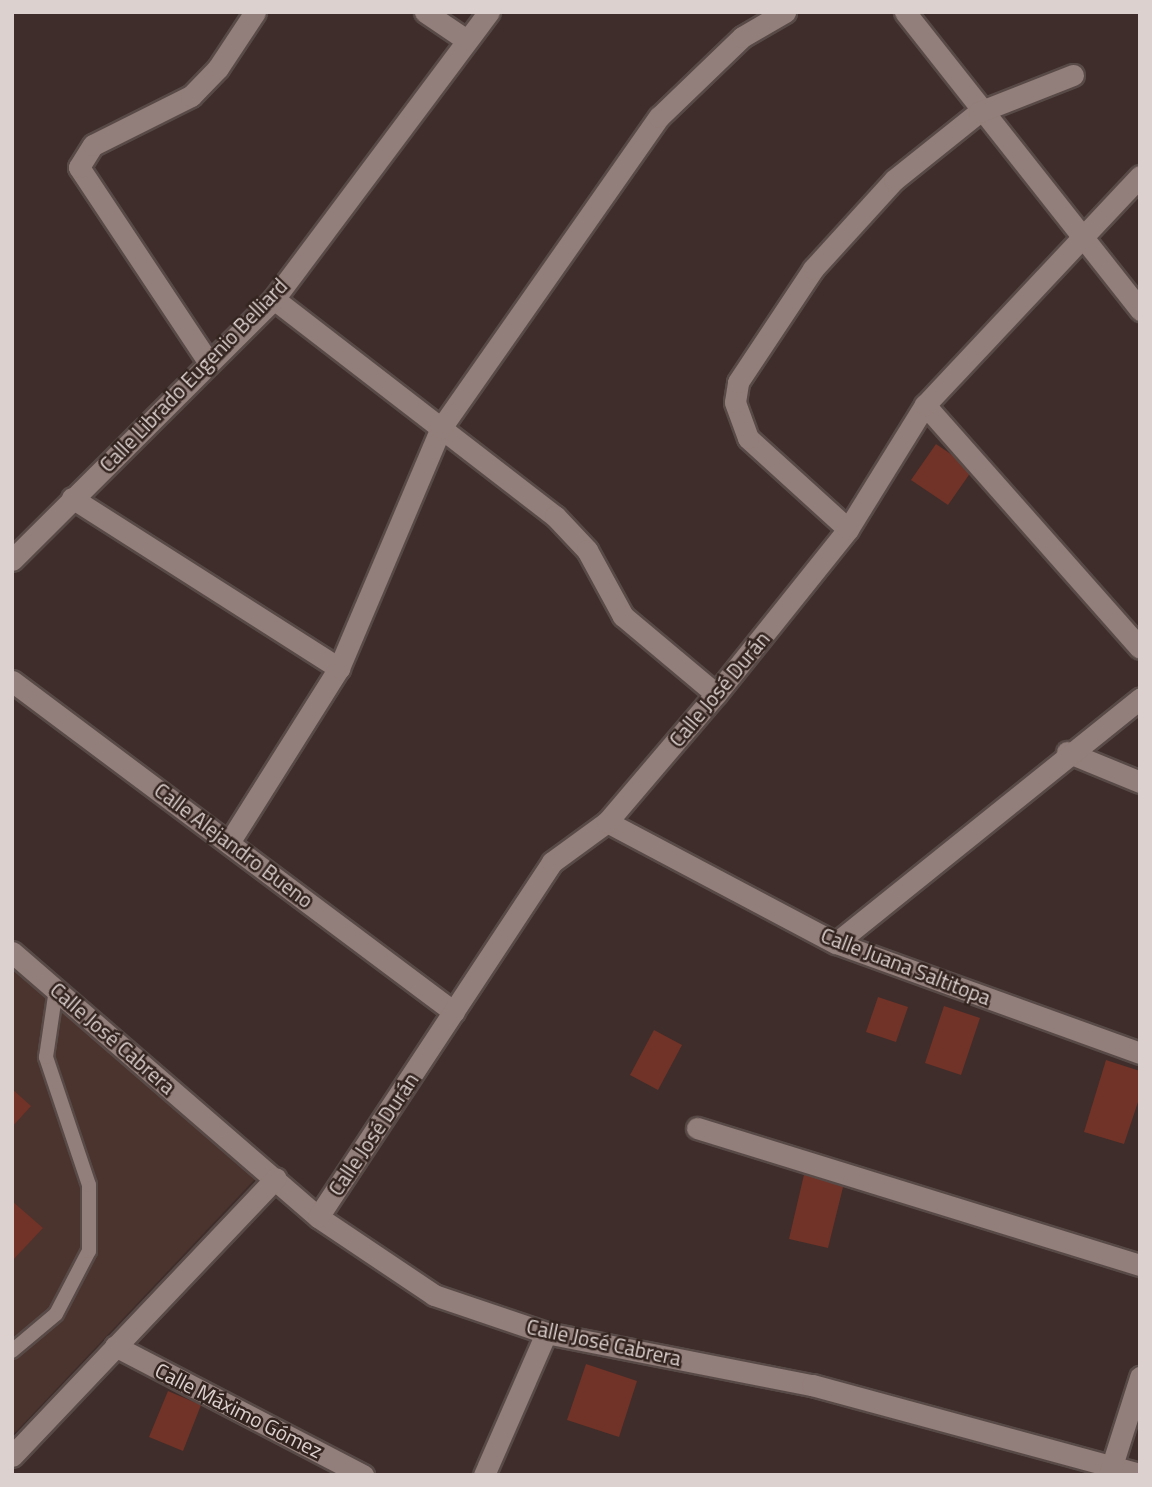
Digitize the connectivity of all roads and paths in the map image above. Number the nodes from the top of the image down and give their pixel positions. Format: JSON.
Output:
{"nodes":[{"id":1,"x":255,"y":12,"type":"edge"},
{"id":2,"x":425,"y":12,"type":"edge"},
{"id":3,"x":489,"y":12,"type":"edge"},
{"id":4,"x":785,"y":12,"type":"edge"},
{"id":5,"x":905,"y":12,"type":"edge"},
{"id":6,"x":465,"y":39,"type":"junction"},
{"id":7,"x":1073,"y":75,"type":"dead end"},
{"id":8,"x":979,"y":112,"type":"junction"},
{"id":9,"x":1140,"y":176,"type":"edge"},
{"id":10,"x":1081,"y":235,"type":"junction"},
{"id":11,"x":274,"y":299,"type":"junction"},
{"id":12,"x":1140,"y":310,"type":"edge"},
{"id":13,"x":208,"y":363,"type":"junction"},
{"id":14,"x":925,"y":405,"type":"junction"},
{"id":15,"x":441,"y":428,"type":"junction"},
{"id":16,"x":72,"y":498,"type":"junction"},
{"id":17,"x":848,"y":529,"type":"junction"},
{"id":18,"x":12,"y":560,"type":"edge"},
{"id":19,"x":1140,"y":648,"type":"edge"},
{"id":20,"x":339,"y":668,"type":"junction"},
{"id":21,"x":12,"y":681,"type":"edge"},
{"id":22,"x":716,"y":694,"type":"junction"},
{"id":23,"x":1140,"y":699,"type":"edge"},
{"id":24,"x":1067,"y":752,"type":"junction"},
{"id":25,"x":1140,"y":782,"type":"edge"},
{"id":26,"x":607,"y":822,"type":"junction"},
{"id":27,"x":230,"y":842,"type":"junction"},
{"id":28,"x":836,"y":943,"type":"junction"},
{"id":29,"x":12,"y":952,"type":"edge"},
{"id":30,"x":56,"y":989,"type":"junction"},
{"id":31,"x":454,"y":1012,"type":"junction"},
{"id":32,"x":1140,"y":1053,"type":"edge"},
{"id":33,"x":697,"y":1128,"type":"dead end"},
{"id":34,"x":276,"y":1178,"type":"junction"},
{"id":35,"x":318,"y":1217,"type":"junction"},
{"id":36,"x":1140,"y":1265,"type":"edge"},
{"id":37,"x":546,"y":1334,"type":"junction"},
{"id":38,"x":115,"y":1346,"type":"junction"},
{"id":39,"x":12,"y":1351,"type":"edge"},
{"id":40,"x":1140,"y":1377,"type":"edge"},
{"id":41,"x":12,"y":1456,"type":"edge"},
{"id":42,"x":1111,"y":1469,"type":"edge"},
{"id":43,"x":1140,"y":1474,"type":"edge"},
{"id":44,"x":363,"y":1475,"type":"edge"},
{"id":45,"x":484,"y":1475,"type":"edge"}],
"edges":[{"from":1,"to":13,"type":"street"},
{"from":2,"to":6,"type":"street"},
{"from":3,"to":6,"type":"street","name":"Calle Librado Eugenio Belliard"},
{"from":4,"to":15,"type":"street"},
{"from":5,"to":8,"type":"street"},
{"from":6,"to":11,"type":"street","name":"Calle Librado Eugenio Belliard"},
{"from":7,"to":8,"type":"street"},
{"from":8,"to":10,"type":"street"},
{"from":8,"to":17,"type":"street"},
{"from":9,"to":10,"type":"street","name":"Calle José Durán"},
{"from":10,"to":12,"type":"street"},
{"from":10,"to":14,"type":"street","name":"Calle José Durán"},
{"from":11,"to":13,"type":"street","name":"Calle Librado Eugenio Belliard"},
{"from":11,"to":15,"type":"street"},
{"from":13,"to":16,"type":"street","name":"Calle Librado Eugenio Belliard"},
{"from":14,"to":17,"type":"street","name":"Calle José Durán"},
{"from":14,"to":19,"type":"street"},
{"from":15,"to":20,"type":"street"},
{"from":15,"to":22,"type":"street"},
{"from":16,"to":18,"type":"street","name":"Calle Librado Eugenio Belliard"},
{"from":16,"to":20,"type":"street"},
{"from":17,"to":22,"type":"street","name":"Calle José Durán"},
{"from":20,"to":27,"type":"street"},
{"from":21,"to":27,"type":"street","name":"Calle Alejandro Bueno"},
{"from":22,"to":26,"type":"street","name":"Calle José Durán"},
{"from":23,"to":24,"type":"street"},
{"from":24,"to":25,"type":"street"},
{"from":24,"to":28,"type":"street"},
{"from":26,"to":28,"type":"street","name":"Calle Juana Saltitopa"},
{"from":26,"to":31,"type":"street","name":"Calle José Durán"},
{"from":27,"to":31,"type":"street","name":"Calle Alejandro Bueno"},
{"from":28,"to":32,"type":"street","name":"Calle Juana Saltitopa"},
{"from":29,"to":30,"type":"street","name":"Calle José Cabrera"},
{"from":30,"to":34,"type":"street","name":"Calle José Cabrera"},
{"from":30,"to":39,"type":"lane"},
{"from":31,"to":35,"type":"street","name":"Calle José Durán"},
{"from":33,"to":36,"type":"street"},
{"from":34,"to":35,"type":"street","name":"Calle José Cabrera"},
{"from":34,"to":38,"type":"street"},
{"from":35,"to":37,"type":"street","name":"Calle José Cabrera"},
{"from":37,"to":42,"type":"street","name":"Calle José Cabrera"},
{"from":37,"to":45,"type":"street"},
{"from":38,"to":41,"type":"street"},
{"from":38,"to":44,"type":"street","name":"Calle Máximo Gómez"},
{"from":40,"to":42,"type":"street"},
{"from":42,"to":43,"type":"street","name":"Calle José Cabrera"}]}
